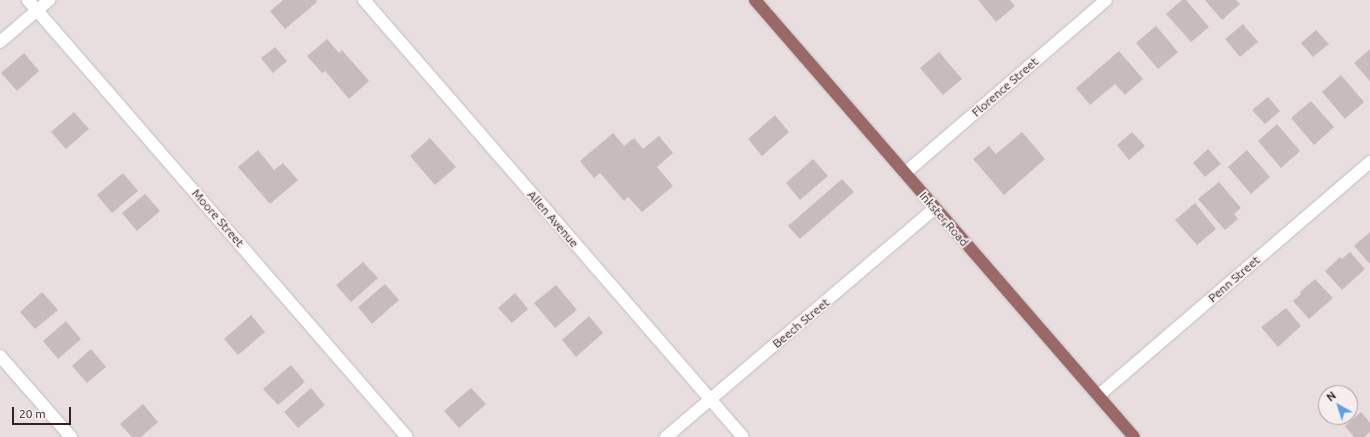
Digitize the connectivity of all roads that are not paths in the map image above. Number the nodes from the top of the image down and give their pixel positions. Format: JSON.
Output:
{"nodes":[{"id":1,"x":28,"y":0,"type":"edge"},
{"id":2,"x":49,"y":0,"type":"edge"},
{"id":3,"x":364,"y":0,"type":"edge"},
{"id":4,"x":755,"y":0,"type":"edge"},
{"id":5,"x":1106,"y":0,"type":"edge"},
{"id":6,"x":37,"y":10,"type":"junction"},
{"id":7,"x":0,"y":42,"type":"edge"},
{"id":8,"x":1370,"y":162,"type":"edge"},
{"id":9,"x":905,"y":173,"type":"junction"},
{"id":10,"x":935,"y":208,"type":"junction"},
{"id":11,"x":0,"y":356,"type":"edge"},
{"id":12,"x":1098,"y":396,"type":"junction"},
{"id":13,"x":710,"y":399,"type":"junction"},
{"id":14,"x":71,"y":437,"type":"edge"},
{"id":15,"x":407,"y":437,"type":"edge"},
{"id":16,"x":666,"y":437,"type":"edge"},
{"id":17,"x":743,"y":437,"type":"edge"},
{"id":18,"x":1134,"y":437,"type":"edge"}],
"edges":[{"from":1,"to":6,"type":"street","name":"Moore Street"},
{"from":2,"to":6,"type":"street"},
{"from":3,"to":13,"type":"street","name":"Allen Avenue"},
{"from":4,"to":9,"type":"main road","name":"Inkster Road"},
{"from":5,"to":9,"type":"street","name":"Florence Street"},
{"from":6,"to":7,"type":"street"},
{"from":6,"to":15,"type":"street","name":"Moore Street"},
{"from":8,"to":12,"type":"street","name":"Penn Street"},
{"from":9,"to":10,"type":"main road","name":"Inkster Road"},
{"from":10,"to":12,"type":"main road","name":"Inkster Road"},
{"from":10,"to":13,"type":"street","name":"Beech Street"},
{"from":11,"to":14,"type":"street"},
{"from":12,"to":18,"type":"main road","name":"Inkster Road"},
{"from":13,"to":16,"type":"street","name":"Beech Street"},
{"from":13,"to":17,"type":"street","name":"Allen Avenue"}]}
